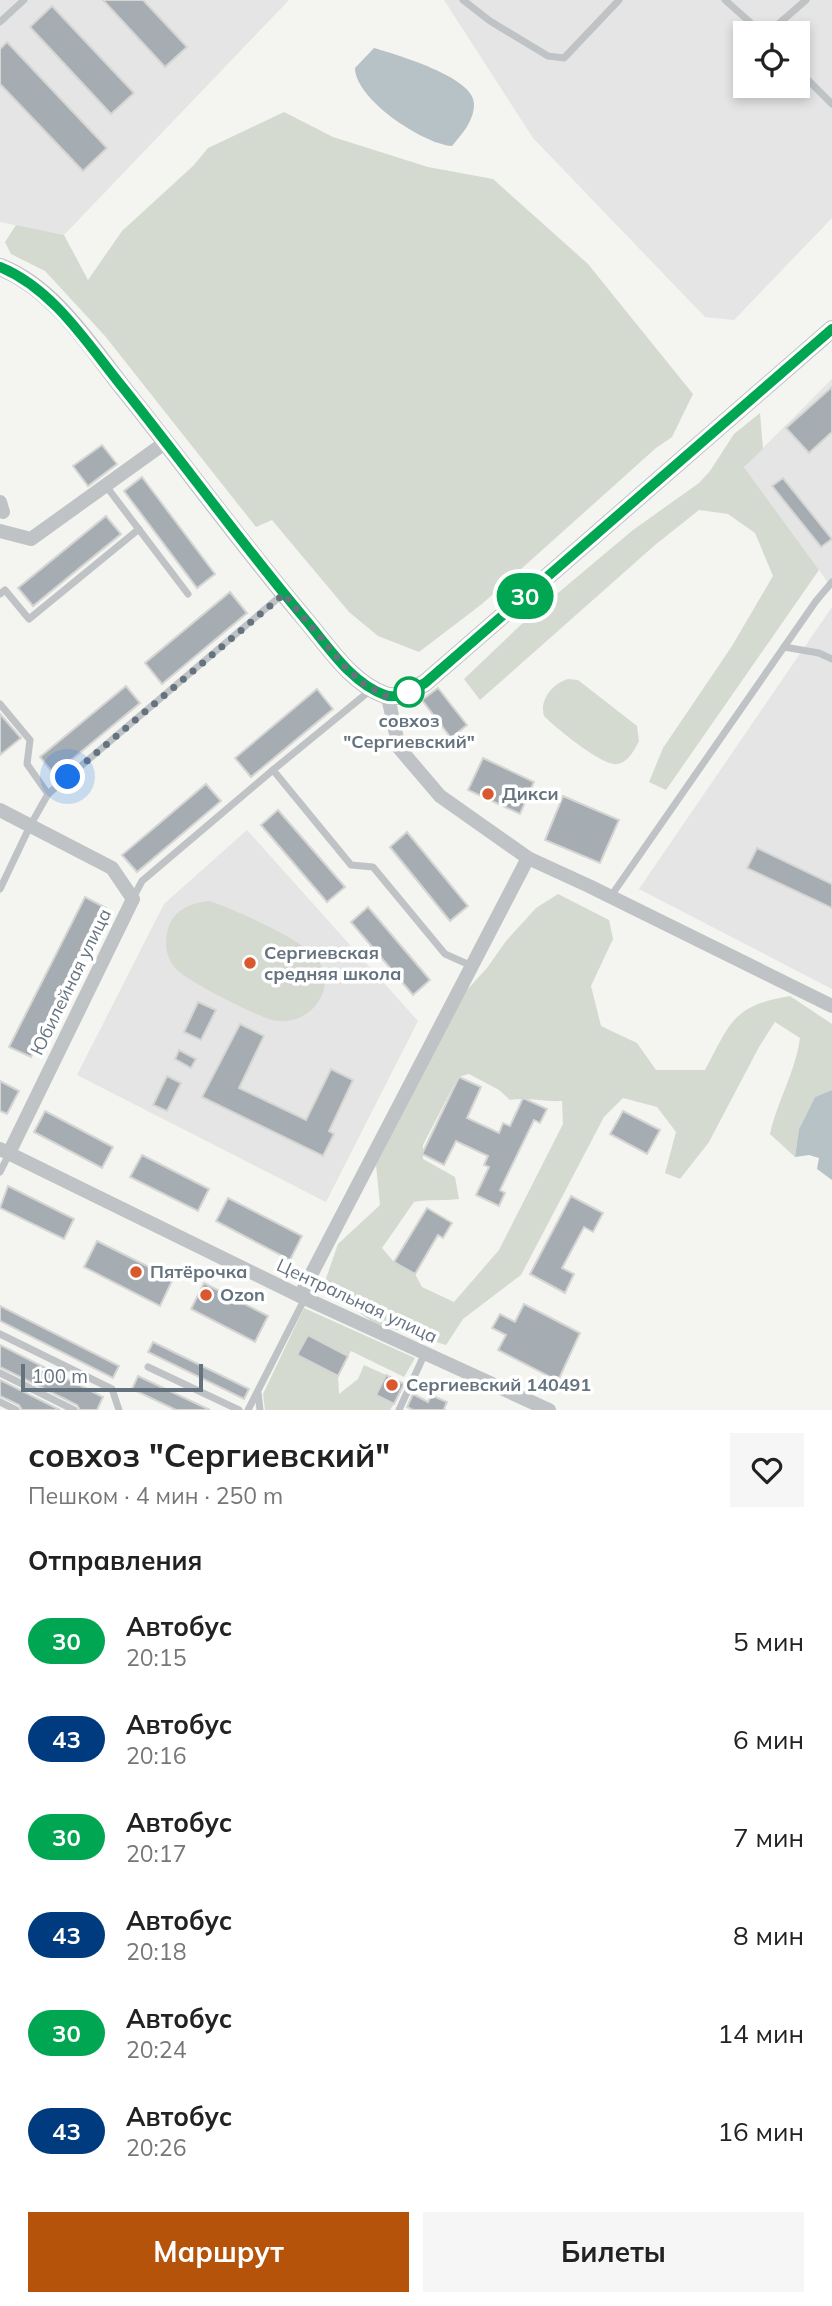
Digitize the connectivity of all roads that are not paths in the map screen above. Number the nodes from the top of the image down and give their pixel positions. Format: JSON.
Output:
{"nodes":[{"id":1,"x":24,"y":0,"type":"edge"},
{"id":2,"x":463,"y":0,"type":"edge"},
{"id":3,"x":620,"y":0,"type":"edge"},
{"id":4,"x":725,"y":0,"type":"edge"},
{"id":5,"x":806,"y":0,"type":"edge"},
{"id":6,"x":749,"y":21,"type":"edge"},
{"id":7,"x":782,"y":21,"type":"edge"},
{"id":8,"x":0,"y":22,"type":"edge"},
{"id":9,"x":810,"y":82,"type":"edge"},
{"id":10,"x":832,"y":104,"type":"edge"},
{"id":11,"x":0,"y":267,"type":"edge"},
{"id":12,"x":832,"y":329,"type":"edge"},
{"id":13,"x":166,"y":442,"type":"junction"},
{"id":14,"x":106,"y":486,"type":"junction"},
{"id":15,"x":139,"y":529,"type":"junction"},
{"id":16,"x":0,"y":531,"type":"edge"},
{"id":17,"x":832,"y":582,"type":"edge"},
{"id":18,"x":0,"y":594,"type":"edge"},
{"id":19,"x":188,"y":594,"type":"dead end"},
{"id":20,"x":284,"y":594,"type":"junction"},
{"id":21,"x":784,"y":647,"type":"junction"},
{"id":22,"x":832,"y":659,"type":"edge"},
{"id":23,"x":380,"y":692,"type":"junction"},
{"id":24,"x":0,"y":704,"type":"edge"},
{"id":25,"x":273,"y":770,"type":"junction"},
{"id":26,"x":48,"y":794,"type":"junction"},
{"id":27,"x":0,"y":810,"type":"edge"},
{"id":28,"x":30,"y":825,"type":"junction"},
{"id":29,"x":528,"y":858,"type":"junction"},
{"id":30,"x":0,"y":889,"type":"edge"},
{"id":31,"x":611,"y":896,"type":"junction"},
{"id":32,"x":133,"y":899,"type":"junction"},
{"id":33,"x":472,"y":966,"type":"junction"},
{"id":34,"x":832,"y":1006,"type":"edge"},
{"id":35,"x":5,"y":1151,"type":"edge"},
{"id":36,"x":0,"y":1172,"type":"edge"},
{"id":37,"x":302,"y":1297,"type":"junction"},
{"id":38,"x":0,"y":1334,"type":"edge"},
{"id":39,"x":425,"y":1353,"type":"junction"},
{"id":40,"x":148,"y":1367,"type":"dead end"},
{"id":41,"x":0,"y":1373,"type":"edge"},
{"id":42,"x":258,"y":1392,"type":"junction"},
{"id":43,"x":0,"y":1402,"type":"edge"},
{"id":44,"x":16,"y":1410,"type":"edge"},
{"id":45,"x":74,"y":1410,"type":"edge"},
{"id":46,"x":119,"y":1410,"type":"edge"},
{"id":47,"x":239,"y":1410,"type":"edge"},
{"id":48,"x":248,"y":1410,"type":"edge"},
{"id":49,"x":260,"y":1410,"type":"edge"},
{"id":50,"x":399,"y":1410,"type":"edge"},
{"id":51,"x":549,"y":1410,"type":"edge"}],
"edges":[{"from":1,"to":8,"type":"lane"},
{"from":2,"to":3,"type":"lane"},
{"from":4,"to":6,"type":"lane"},
{"from":5,"to":7,"type":"lane"},
{"from":9,"to":10,"type":"lane"},
{"from":11,"to":13,"type":"street"},
{"from":12,"to":23,"type":"street"},
{"from":13,"to":14,"type":"street"},
{"from":13,"to":20,"type":"street"},
{"from":14,"to":15,"type":"lane"},
{"from":14,"to":16,"type":"street"},
{"from":15,"to":18,"type":"lane"},
{"from":15,"to":19,"type":"lane"},
{"from":17,"to":21,"type":"lane"},
{"from":20,"to":23,"type":"street"},
{"from":20,"to":26,"type":"lane"},
{"from":21,"to":22,"type":"lane"},
{"from":21,"to":31,"type":"lane"},
{"from":23,"to":25,"type":"lane"},
{"from":23,"to":29,"type":"street"},
{"from":24,"to":26,"type":"lane"},
{"from":25,"to":32,"type":"lane"},
{"from":25,"to":33,"type":"lane"},
{"from":26,"to":28,"type":"lane"},
{"from":27,"to":28,"type":"street","name":"Юбилейная улица"},
{"from":28,"to":30,"type":"lane"},
{"from":28,"to":32,"type":"street","name":"Юбилейная улица"},
{"from":29,"to":31,"type":"street"},
{"from":29,"to":33,"type":"street"},
{"from":31,"to":34,"type":"street"},
{"from":32,"to":35,"type":"street","name":"Юбилейная улица"},
{"from":33,"to":37,"type":"street"},
{"from":35,"to":36,"type":"lane"},
{"from":35,"to":37,"type":"street","name":"Центральная улица"},
{"from":37,"to":39,"type":"street","name":"Центральная улица"},
{"from":37,"to":42,"type":"lane"},
{"from":38,"to":46,"type":"lane"},
{"from":39,"to":50,"type":"lane"},
{"from":39,"to":51,"type":"street","name":"Центральная улица"},
{"from":40,"to":47,"type":"lane"},
{"from":41,"to":45,"type":"lane"},
{"from":42,"to":48,"type":"lane"},
{"from":42,"to":49,"type":"lane"},
{"from":43,"to":44,"type":"lane"}]}
